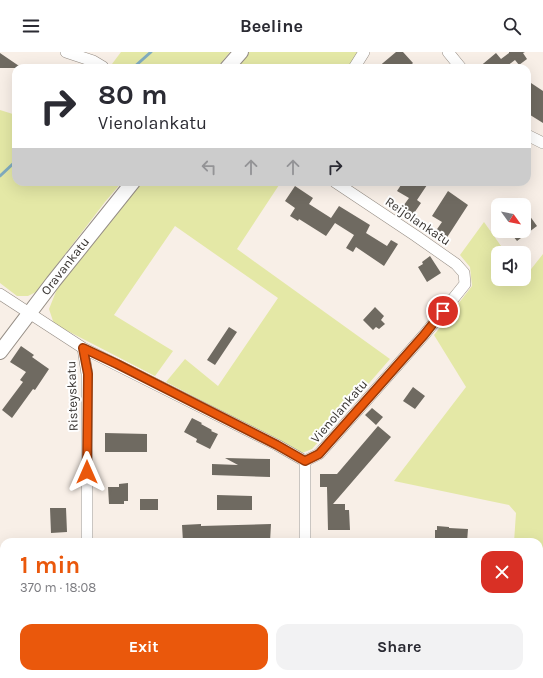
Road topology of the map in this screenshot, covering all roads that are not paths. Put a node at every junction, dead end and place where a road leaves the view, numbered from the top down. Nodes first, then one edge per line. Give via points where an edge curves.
1 (66, 52) edge
2 (241, 52) edge
3 (364, 52) edge
4 (448, 52) edge
5 (98, 64) edge
6 (230, 64) edge
7 (356, 64) edge
8 (458, 64) edge
9 (531, 137) edge
10 (543, 143) edge
11 (130, 186) edge
12 (341, 186) edge
13 (464, 273) joint
14 (0, 294) edge
15 (29, 313) junction
16 (83, 348) junction
17 (0, 352) edge
18 (305, 461) junction
19 (87, 538) edge
20 (305, 538) edge

1 - 5 street
2 - 6 street
3 - 7 street
4 - 8 street
9 - 10 street
11 - 15 street, Oravankatu
12 - 13 street, Reijolankatu via 456,264
13 - 18 street, Vienolankatu via 465,284 424,335 319,454
14 - 15 street, Risteyskatu
15 - 16 street, Risteyskatu
15 - 17 street, Oravankatu
16 - 18 street
16 - 19 street, Risteyskatu via 88,374
18 - 20 street

